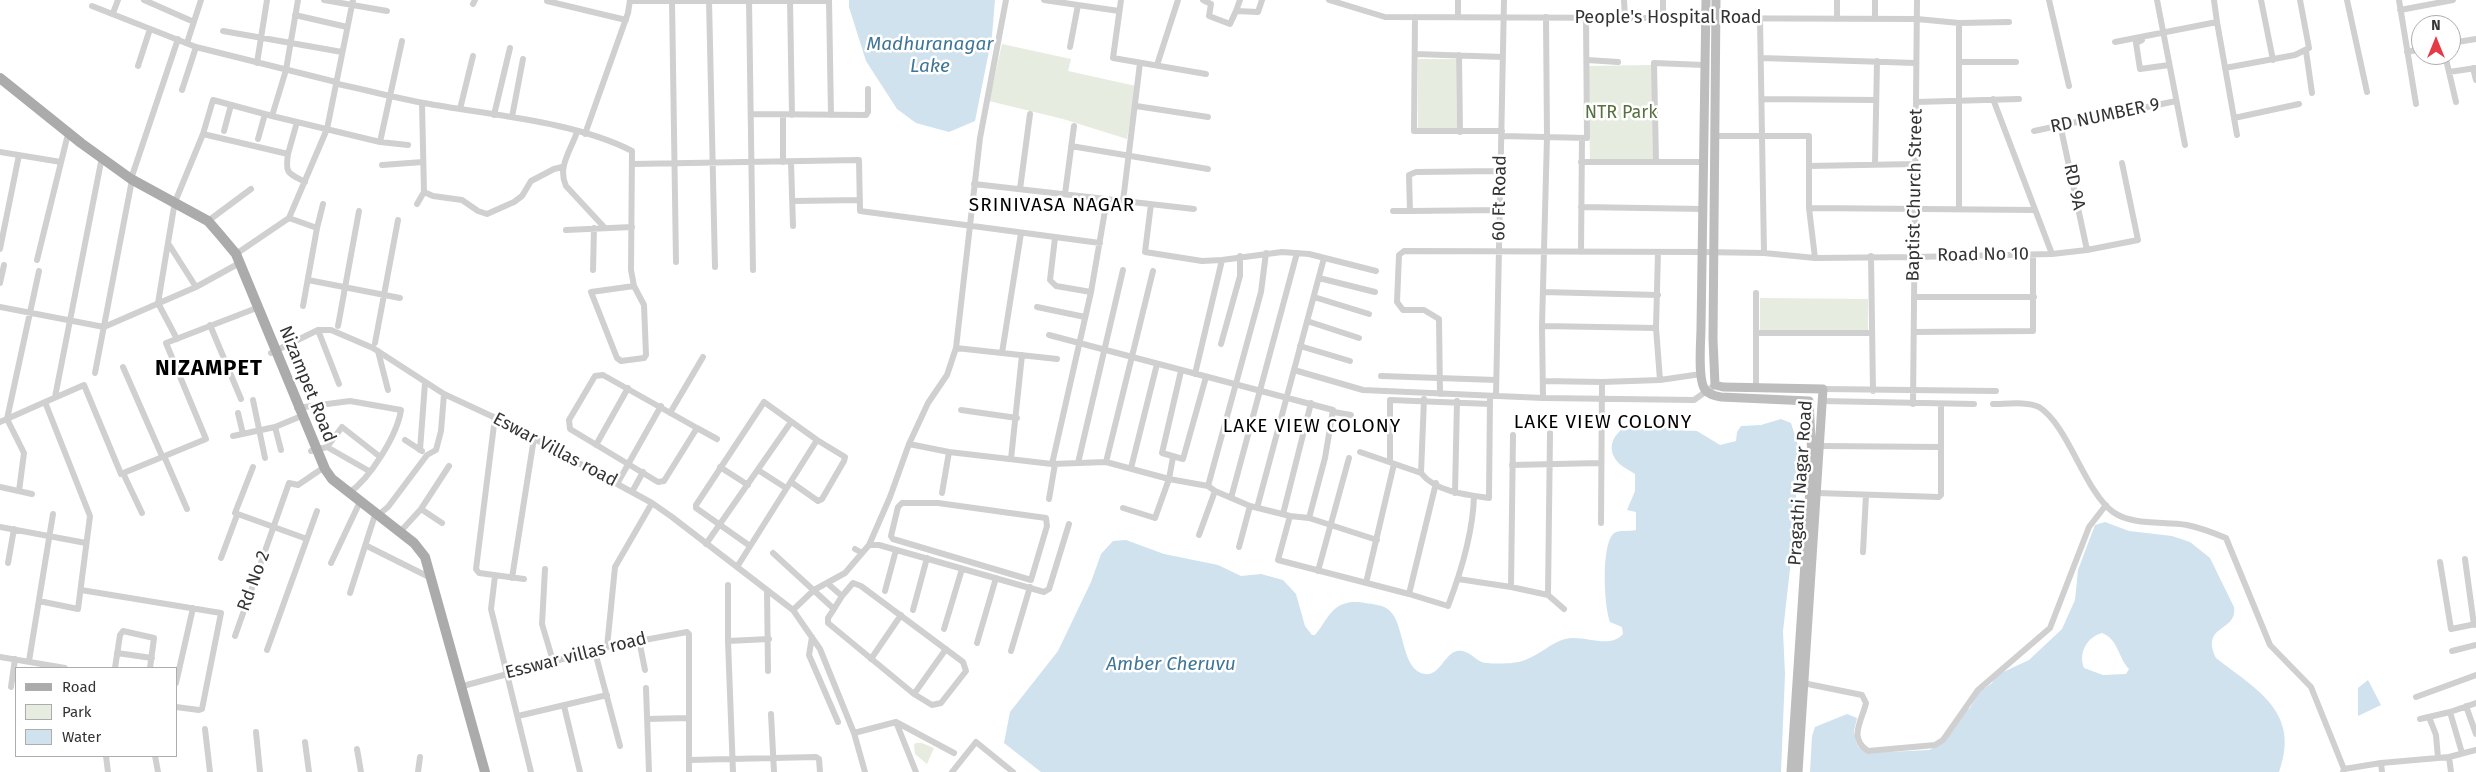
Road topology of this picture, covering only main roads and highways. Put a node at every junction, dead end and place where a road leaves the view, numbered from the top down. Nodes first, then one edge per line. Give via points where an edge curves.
1 (1706, 0) edge
2 (1716, 0) edge
3 (0, 78) edge
4 (0, 84) edge
5 (19, 96) junction
6 (131, 182) junction
7 (175, 205) junction
8 (274, 352) junction
9 (1810, 389) junction
10 (1809, 401) junction
11 (1822, 401) junction
12 (313, 450) junction
13 (376, 517) junction
14 (424, 558) junction
15 (480, 772) edge
16 (485, 772) edge
17 (1791, 772) edge
18 (1798, 772) edge

1 - 10 main road, Pragathi Nagar Road via 1701,374 1707,392 1721,397
2 - 9 main road, Pragathi Nagar Road via 1715,385
3 - 5 main road, Nizampet Road
4 - 5 main road, Nizampet Road
5 - 6 main road, Nizampet Road
5 - 6 main road, Nizampet Road via 67,138
6 - 7 main road, Nizampet Road
7 - 8 main road, Nizampet Road via 204,225 236,265
7 - 8 main road, Nizampet Road via 208,222 236,254
8 - 12 main road, Nizampet Road
9 - 10 main road
9 - 11 main road, Pragathi Nagar Road via 1823,389
10 - 11 main road
10 - 17 main road, Pragathi Nagar Road via 1812,458
11 - 18 main road, Pragathi Nagar Road
12 - 13 main road, Nizampet Road via 332,480
12 - 13 main road, Nizampet Road via 320,470 333,486
13 - 14 main road, Nizampet Road
13 - 14 main road, Nizampet Road via 414,543
14 - 15 main road, Nizampet Road
14 - 16 main road, Nizampet Road

